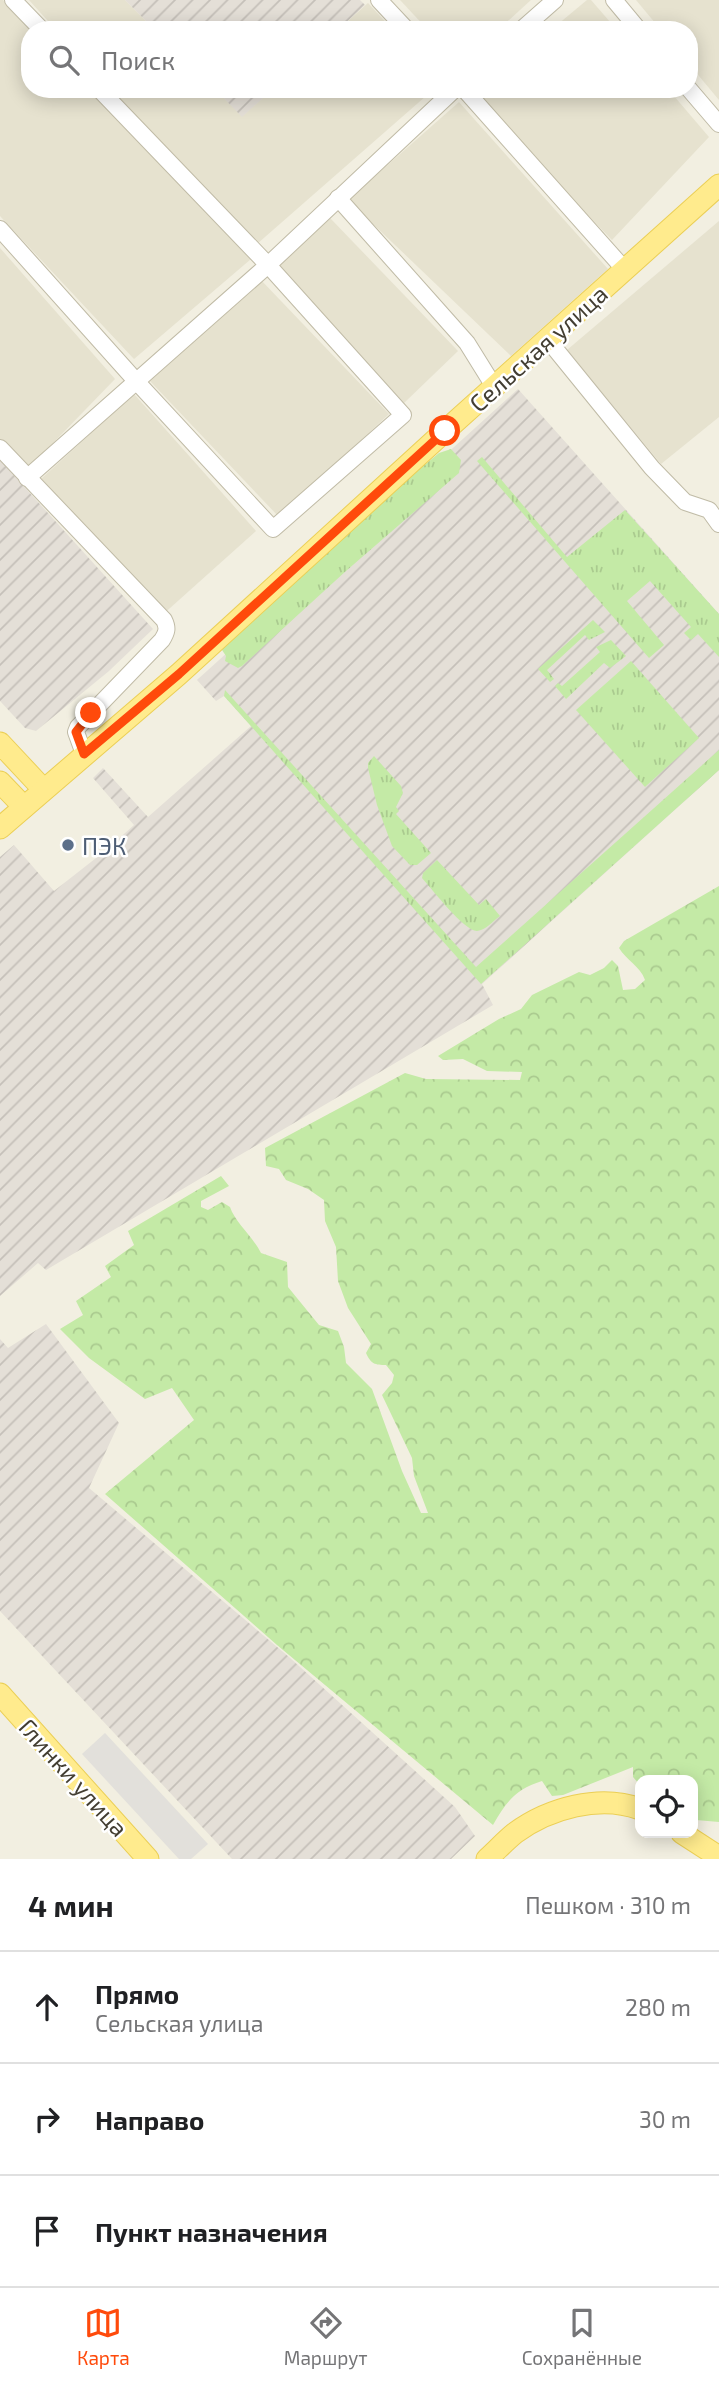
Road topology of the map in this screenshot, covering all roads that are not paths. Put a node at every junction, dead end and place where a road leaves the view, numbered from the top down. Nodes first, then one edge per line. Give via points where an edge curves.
1 (13, 0) edge
2 (379, 0) edge
3 (555, 0) edge
4 (614, 0) edge
5 (33, 21) edge
6 (399, 21) edge
7 (531, 21) edge
8 (632, 21) edge
9 (108, 98) edge
10 (444, 98) edge
11 (472, 98) edge
12 (697, 98) edge
13 (719, 124) edge
14 (719, 185) edge
15 (338, 198) junction
16 (0, 229) edge
17 (268, 265) junction
18 (625, 270) junction
19 (548, 340) junction
20 (136, 381) junction
21 (495, 388) junction
22 (0, 448) edge
23 (27, 478) junction
24 (714, 506) edge
25 (719, 524) edge
26 (0, 743) edge
27 (84, 754) junction
28 (0, 782) edge
29 (43, 789) junction
30 (24, 807) junction
31 (0, 828) edge
32 (0, 1695) edge
33 (635, 1808) edge
34 (690, 1838) edge
35 (719, 1857) edge
36 (148, 1859) edge
37 (486, 1859) edge

1 - 5 street
2 - 6 street
3 - 7 street
4 - 8 street
9 - 17 street
10 - 15 street
11 - 18 street
12 - 13 street
14 - 18 main road, Сельская улица
15 - 17 street
15 - 21 street via 467,344
16 - 20 street
17 - 20 street
17 - 20 street via 403,415 273,529
18 - 19 main road, Сельская улица
19 - 21 main road, Сельская улица
19 - 24 street via 666,483 685,502
20 - 23 street
21 - 27 main road, Сельская улица
22 - 23 street
23 - 27 street via 167,626 162,640 78,727
24 - 25 street
26 - 29 main road
27 - 29 main road, Сельская улица
28 - 30 main road
29 - 30 main road, Сельская улица
30 - 31 main road, Сельская улица
32 - 36 main road, Глинки улица
33 - 37 main road via 605,1802 556,1812 516,1832
34 - 35 main road

